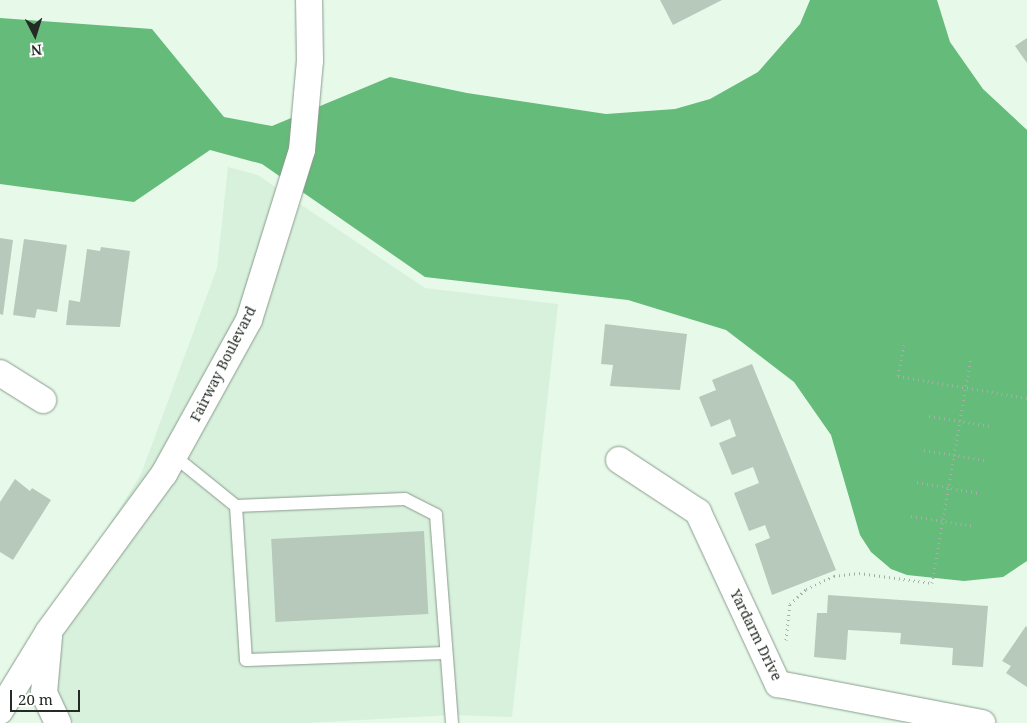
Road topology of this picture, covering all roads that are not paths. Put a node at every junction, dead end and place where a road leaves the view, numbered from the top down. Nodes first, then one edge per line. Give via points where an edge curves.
1 (310, 0) edge
2 (0, 373) edge
3 (43, 400) dead end
4 (174, 456) junction
5 (619, 460) dead end
6 (236, 506) junction
7 (49, 631) junction
8 (446, 653) junction
9 (0, 711) edge
10 (58, 723) edge
11 (452, 723) edge
12 (982, 723) edge

1 - 4 street, Fairway Boulevard via 310,61 302,150 277,236 249,320
2 - 3 street
4 - 6 lane
4 - 7 street, Fairway Boulevard
5 - 12 street, Yardarm Drive via 698,512 778,684
6 - 8 lane via 405,499 436,515
6 - 8 lane via 246,660
7 - 9 street, Fairway Boulevard
7 - 10 street via 44,693
8 - 11 lane

